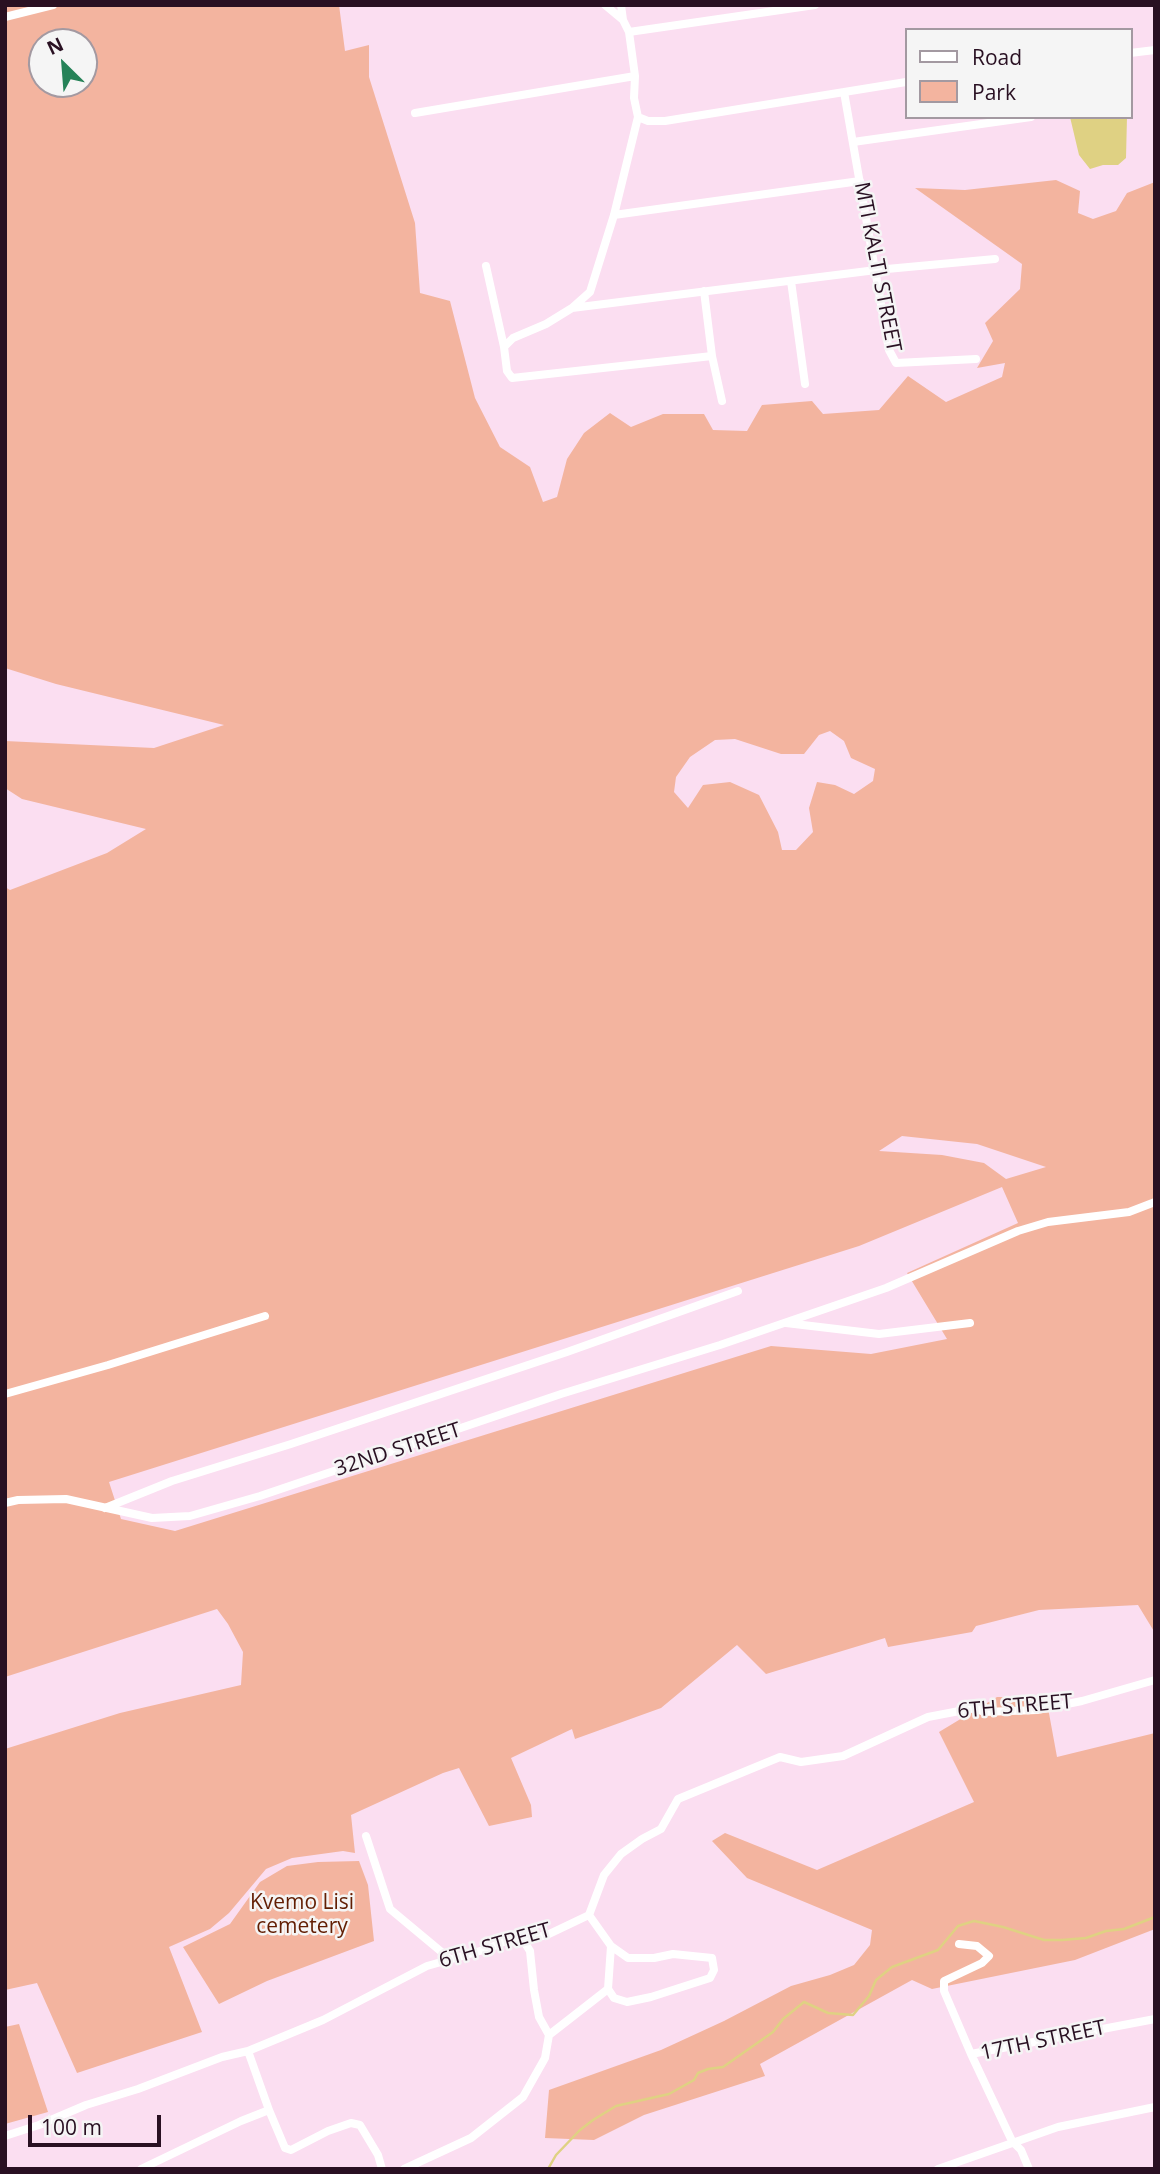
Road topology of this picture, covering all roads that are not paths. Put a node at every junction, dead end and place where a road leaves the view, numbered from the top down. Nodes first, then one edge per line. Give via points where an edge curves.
1 (53, 5) edge
2 (605, 5) edge
3 (621, 5) edge
4 (815, 5) edge
5 (5, 18) edge
6 (623, 20) junction
7 (629, 32) junction
8 (1155, 50) edge
9 (1132, 53) edge
10 (635, 76) junction
11 (904, 82) edge
12 (844, 92) junction
13 (415, 113) dead end
14 (638, 117) junction
15 (1017, 119) edge
16 (853, 142) junction
17 (860, 181) junction
18 (614, 215) junction
19 (995, 259) dead end
20 (486, 266) dead end
21 (876, 270) junction
22 (791, 281) junction
23 (704, 291) junction
24 (572, 308) junction
25 (504, 347) junction
26 (712, 356) junction
27 (976, 359) dead end
28 (805, 384) dead end
29 (722, 401) dead end
30 (1155, 1202) edge
31 (738, 1291) dead end
32 (265, 1315) dead end
33 (783, 1322) junction
34 (970, 1323) dead end
35 (5, 1394) edge
36 (5, 1503) edge
37 (105, 1508) junction
38 (1155, 1680) edge
39 (366, 1836) dead end
40 (589, 1914) junction
41 (523, 1940) junction
42 (959, 1944) dead end
43 (611, 1946) junction
44 (450, 1959) junction
45 (608, 1989) junction
46 (1155, 2019) edge
47 (549, 2035) junction
48 (248, 2051) junction
49 (971, 2054) junction
50 (1155, 2107) edge
51 (269, 2110) junction
52 (5, 2136) edge
53 (1012, 2141) junction
54 (141, 2169) edge
55 (382, 2169) edge
56 (404, 2169) edge
57 (937, 2169) edge
58 (1029, 2169) edge

1 - 5 street
2 - 6 street
3 - 6 street
4 - 7 street
6 - 7 street
7 - 10 street
8 - 9 street
10 - 13 street
10 - 14 street
11 - 12 street
12 - 14 street via 665,121
12 - 16 street, MTI KALTI STREET
14 - 18 street
15 - 16 street
16 - 17 street, MTI KALTI STREET
17 - 18 street
17 - 21 street, MTI KALTI STREET
18 - 24 street via 590,292
19 - 21 street
20 - 25 street
21 - 22 street
21 - 27 street, MTI KALTI STREET via 889,350 896,363
22 - 23 street
22 - 28 street
23 - 24 street
23 - 26 street
24 - 25 street
25 - 26 street via 512,378
26 - 29 street
30 - 33 street, 32ND STREET via 1129,1212 1048,1222 1018,1231 886,1288
31 - 37 street via 172,1481
32 - 35 street
33 - 34 street via 879,1334
33 - 37 street, 32ND STREET via 190,1516 152,1518
36 - 37 street, 32ND STREET via 66,1499
38 - 40 street, 6TH STREET via 1037,1710 984,1712 975,1708 928,1717 843,1756 801,1762 780,1757 691,1793 678,1799 662,1829 621,1854 604,1875
39 - 44 street via 390,1909
40 - 41 street, 6TH STREET via 547,1935
40 - 43 street
41 - 44 street, 6TH STREET via 515,1937
41 - 47 street via 530,1951 539,2017
42 - 49 street via 977,1946 989,1956 943,1981
43 - 45 street
43 - 45 street via 628,1958 673,1954 712,1958 714,1970 710,1978 627,2002 614,1998
44 - 48 street, 6TH STREET
45 - 47 street
46 - 49 street, 17TH STREET
47 - 56 street via 545,2058 523,2097 471,2138
48 - 51 street
48 - 52 street, 6TH STREET
49 - 53 street, 17TH STREET
50 - 53 street
51 - 54 street
51 - 55 street via 285,2147 291,2150 328,2131 351,2123 360,2125
53 - 57 street
53 - 58 street, 17TH STREET

